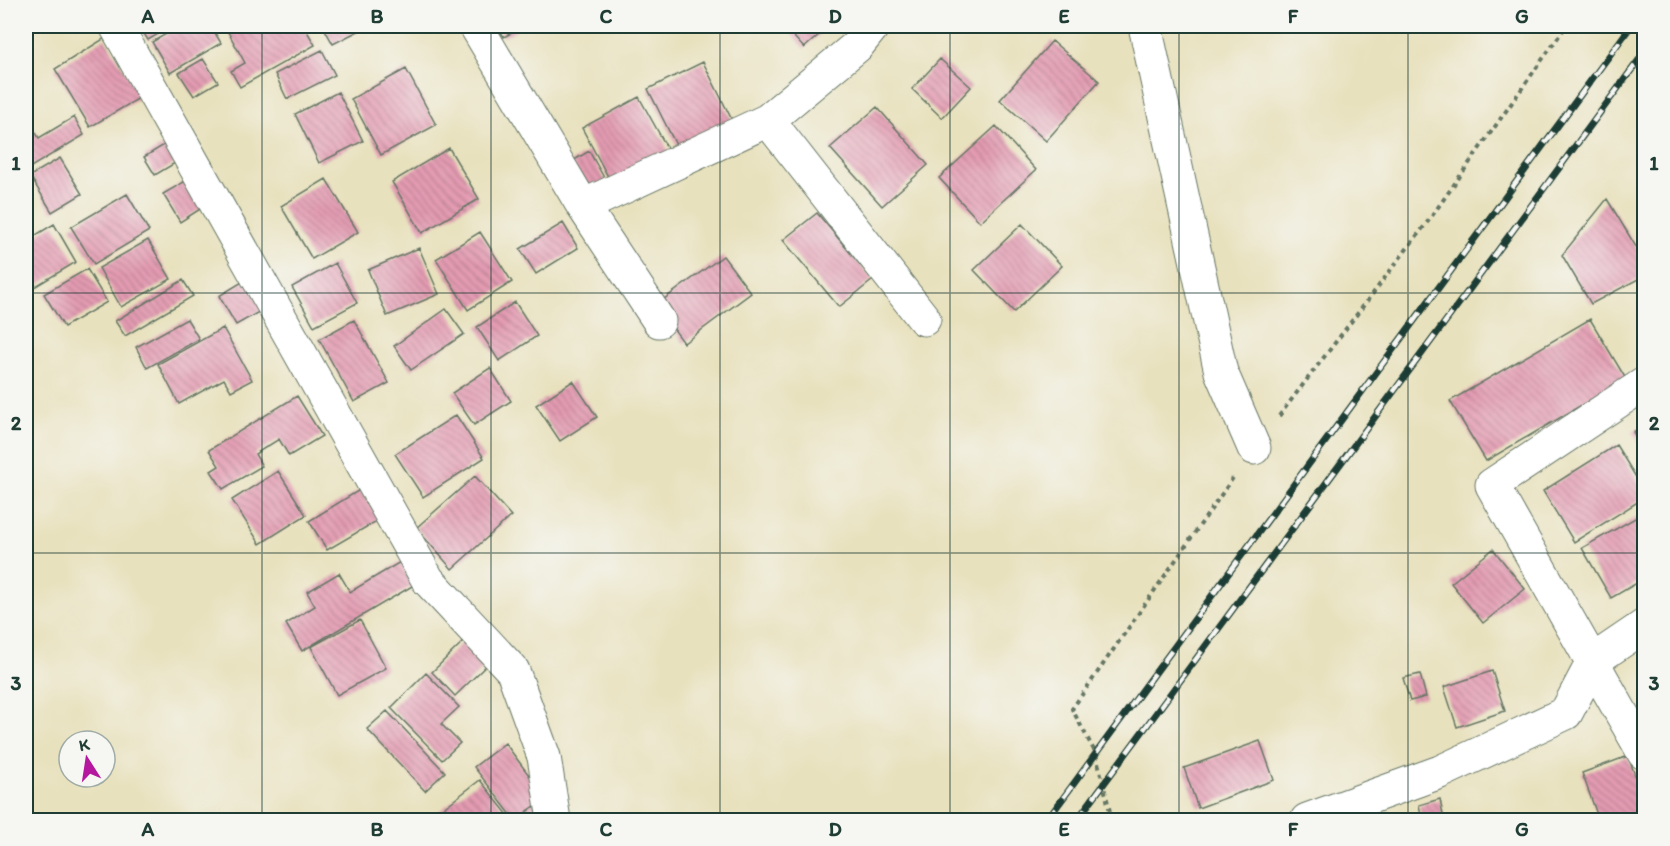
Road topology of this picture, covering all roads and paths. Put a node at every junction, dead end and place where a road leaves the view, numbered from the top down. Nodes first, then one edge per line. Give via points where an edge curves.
1 (116, 26) edge
2 (476, 26) edge
3 (873, 26) edge
4 (1145, 26) edge
5 (1566, 26) edge
6 (768, 120) junction
7 (584, 206) junction
8 (924, 319) dead end
9 (658, 321) dead end
10 (1644, 384) edge
11 (1254, 448) junction
12 (1644, 626) edge
13 (1594, 660) junction
14 (1644, 753) edge
15 (554, 820) edge
16 (1112, 820) edge
17 (1307, 820) edge

1 - 15 street via 428,580 513,671 544,757
2 - 7 street
3 - 6 street via 857,46
4 - 11 street via 1221,372
5 - 11 path via 1430,220
6 - 7 street
6 - 8 street
7 - 9 street
10 - 13 street via 1492,484
11 - 16 path via 1072,709 1096,754
12 - 13 street
13 - 14 street
13 - 17 street via 1566,712 1440,772

